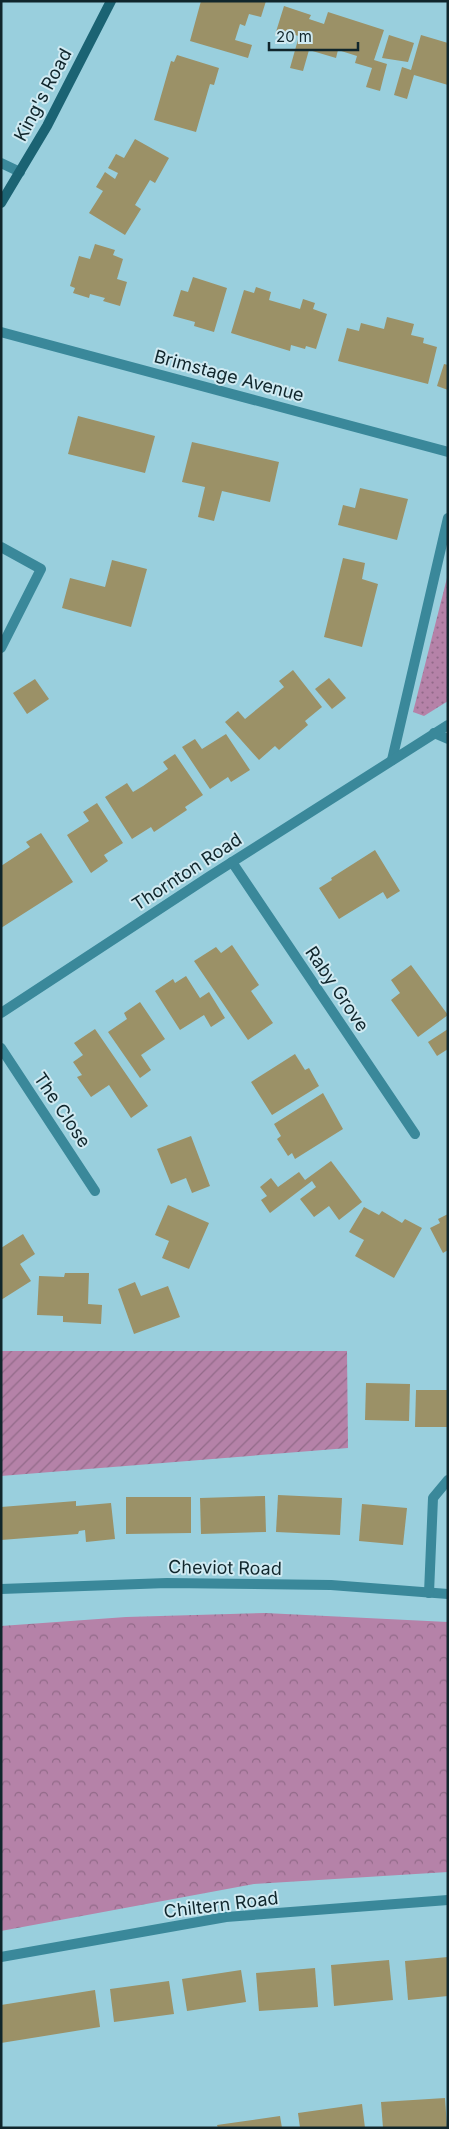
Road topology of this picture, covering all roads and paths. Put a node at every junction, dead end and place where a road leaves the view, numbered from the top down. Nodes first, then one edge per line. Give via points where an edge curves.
1 (111, 1) edge
2 (1, 163) edge
3 (20, 172) junction
4 (1, 203) edge
5 (1, 332) edge
6 (448, 452) edge
7 (448, 518) edge
8 (1, 547) edge
9 (1, 648) edge
10 (448, 725) edge
11 (434, 733) junction
12 (448, 738) edge
13 (392, 760) junction
14 (232, 862) junction
15 (1, 1013) edge
16 (1, 1048) edge
17 (415, 1134) dead end
18 (95, 1190) dead end
19 (448, 1480) edge
20 (1, 1589) edge
21 (429, 1593) junction
22 (448, 1594) edge
23 (448, 1900) edge
24 (1, 1957) edge

1 - 3 street, King's Road
2 - 3 street
3 - 4 street, King's Road
5 - 6 street, Brimstage Avenue
7 - 13 street
8 - 9 street via 41,569
10 - 11 street, Thornton Road
11 - 12 street
11 - 13 street, Thornton Road
13 - 14 street, Thornton Road
14 - 15 street, Thornton Road
14 - 17 street, Raby Grove
16 - 18 street, The Close
19 - 21 street via 433,1498
20 - 21 street, Cheviot Road via 167,1583 331,1585
21 - 22 street, Cheviot Road
23 - 24 street, Chiltern Road via 226,1917

